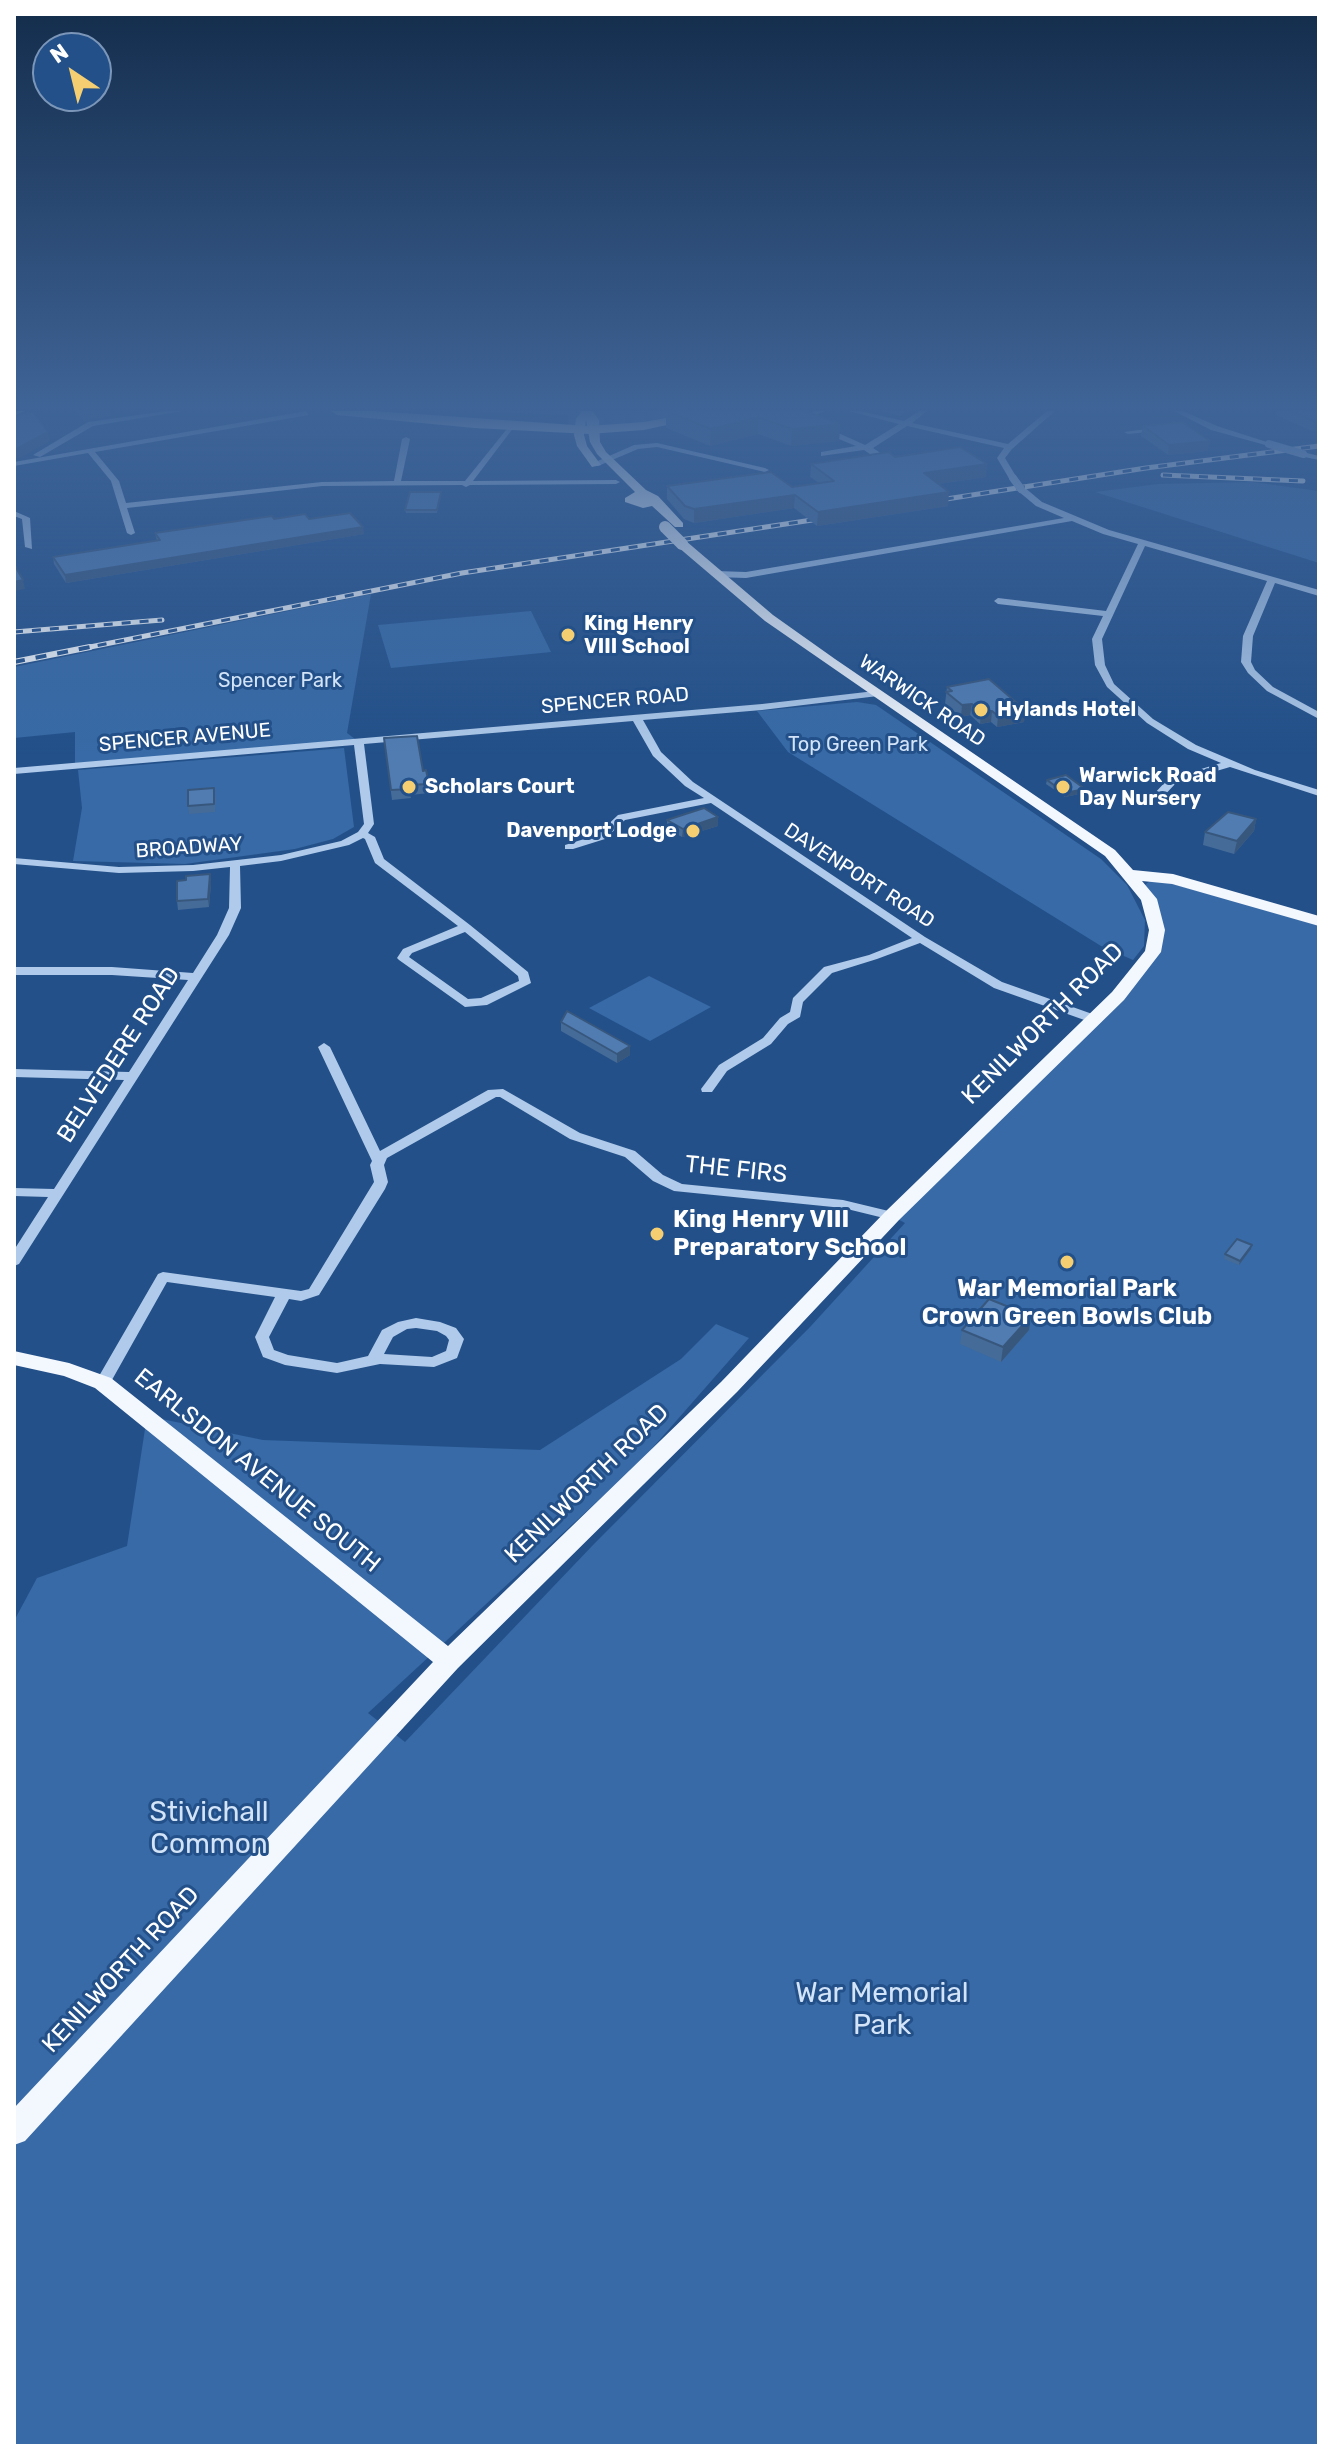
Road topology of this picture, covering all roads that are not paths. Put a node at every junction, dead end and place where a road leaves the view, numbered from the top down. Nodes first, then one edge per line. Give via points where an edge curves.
1 (27, 526) edge
2 (129, 526) edge
3 (664, 526) edge
4 (679, 526) edge
5 (1031, 526) edge
6 (1090, 526) edge
7 (131, 533) dead end
8 (1142, 544) junction
9 (691, 546) junction
10 (29, 547) dead end
11 (716, 574) junction
12 (746, 575) junction
13 (1272, 579) junction
14 (728, 584) junction
15 (1319, 593) edge
16 (998, 601) dead end
17 (1106, 614) junction
18 (875, 694) junction
19 (1319, 716) edge
20 (636, 717) junction
21 (359, 742) junction
22 (1228, 764) junction
23 (14, 771) edge
24 (1319, 793) edge
25 (1157, 797) dead end
26 (712, 800) junction
27 (362, 834) junction
28 (569, 847) dead end
29 (1110, 853) junction
30 (14, 861) edge
31 (235, 865) junction
32 (1131, 875) junction
33 (1152, 879) junction
34 (1173, 879) junction
35 (1149, 899) junction
36 (1319, 921) edge
37 (466, 927) junction
38 (921, 939) junction
39 (14, 971) edge
40 (194, 977) junction
41 (1094, 1019) junction
42 (324, 1047) dead end
43 (14, 1073) edge
44 (132, 1076) junction
45 (707, 1089) dead end
46 (378, 1160) junction
47 (14, 1192) edge
48 (56, 1193) junction
49 (892, 1216) junction
50 (14, 1261) edge
51 (284, 1294) junction
52 (14, 1358) edge
53 (374, 1360) junction
54 (103, 1383) junction
55 (449, 1661) junction
56 (14, 2130) edge

1 - 10 street
2 - 7 street
3 - 9 main road, WARWICK ROAD, bridge
4 - 9 main road, WARWICK ROAD
5 - 12 street
6 - 8 street
8 - 13 street
8 - 17 street
9 - 11 main road, WARWICK ROAD
11 - 12 street
11 - 14 main road, WARWICK ROAD
12 - 14 street
13 - 15 street
13 - 19 street via 1248,636 1246,662 1270,689
14 - 18 main road, WARWICK ROAD
16 - 17 street
17 - 22 street via 1097,645 1110,685 1163,730
18 - 20 street, SPENCER ROAD
18 - 29 main road, WARWICK ROAD
20 - 21 street, SPENCER ROAD
20 - 26 street, DAVENPORT ROAD via 664,762
21 - 23 street, SPENCER AVENUE
21 - 27 street via 369,824
22 - 24 street
22 - 25 street via 1172,781
26 - 28 street via 622,817 601,837
26 - 38 street, DAVENPORT ROAD
27 - 31 street, BROADWAY via 332,847
27 - 37 street via 370,837 379,861
29 - 32 main road, WARWICK ROAD
29 - 34 main road
30 - 31 street, BROADWAY via 119,870
31 - 40 street, BELVEDERE ROAD via 235,908
32 - 33 main road
32 - 35 main road, KENILWORTH ROAD
33 - 34 main road
33 - 35 main road via 1145,885
34 - 36 main road
35 - 41 main road, KENILWORTH ROAD via 1157,930 1153,952
37 - 37 street via 524,975 525,983 483,1002 465,1003 403,958 407,951
38 - 41 street, DAVENPORT ROAD via 998,985
38 - 45 street via 828,970 797,1001 796,1014 767,1041 723,1068
39 - 40 street
40 - 44 street, BELVEDERE ROAD
41 - 49 main road, KENILWORTH ROAD
42 - 46 street
43 - 44 street
44 - 48 street, BELVEDERE ROAD
46 - 49 street, THE FIRS via 500,1092 575,1136 630,1154 679,1188 843,1204
46 - 51 street via 378,1189 314,1292
47 - 48 street
48 - 50 street, BELVEDERE ROAD
49 - 55 main road, KENILWORTH ROAD via 729,1387
51 - 53 street via 262,1337 268,1353 337,1368
51 - 54 street via 163,1277
52 - 54 main road, EARLSDON AVENUE SOUTH
53 - 53 street via 441,1360 452,1354 457,1339 440,1327 403,1325 387,1334
54 - 55 main road, EARLSDON AVENUE SOUTH
55 - 56 main road, KENILWORTH ROAD

